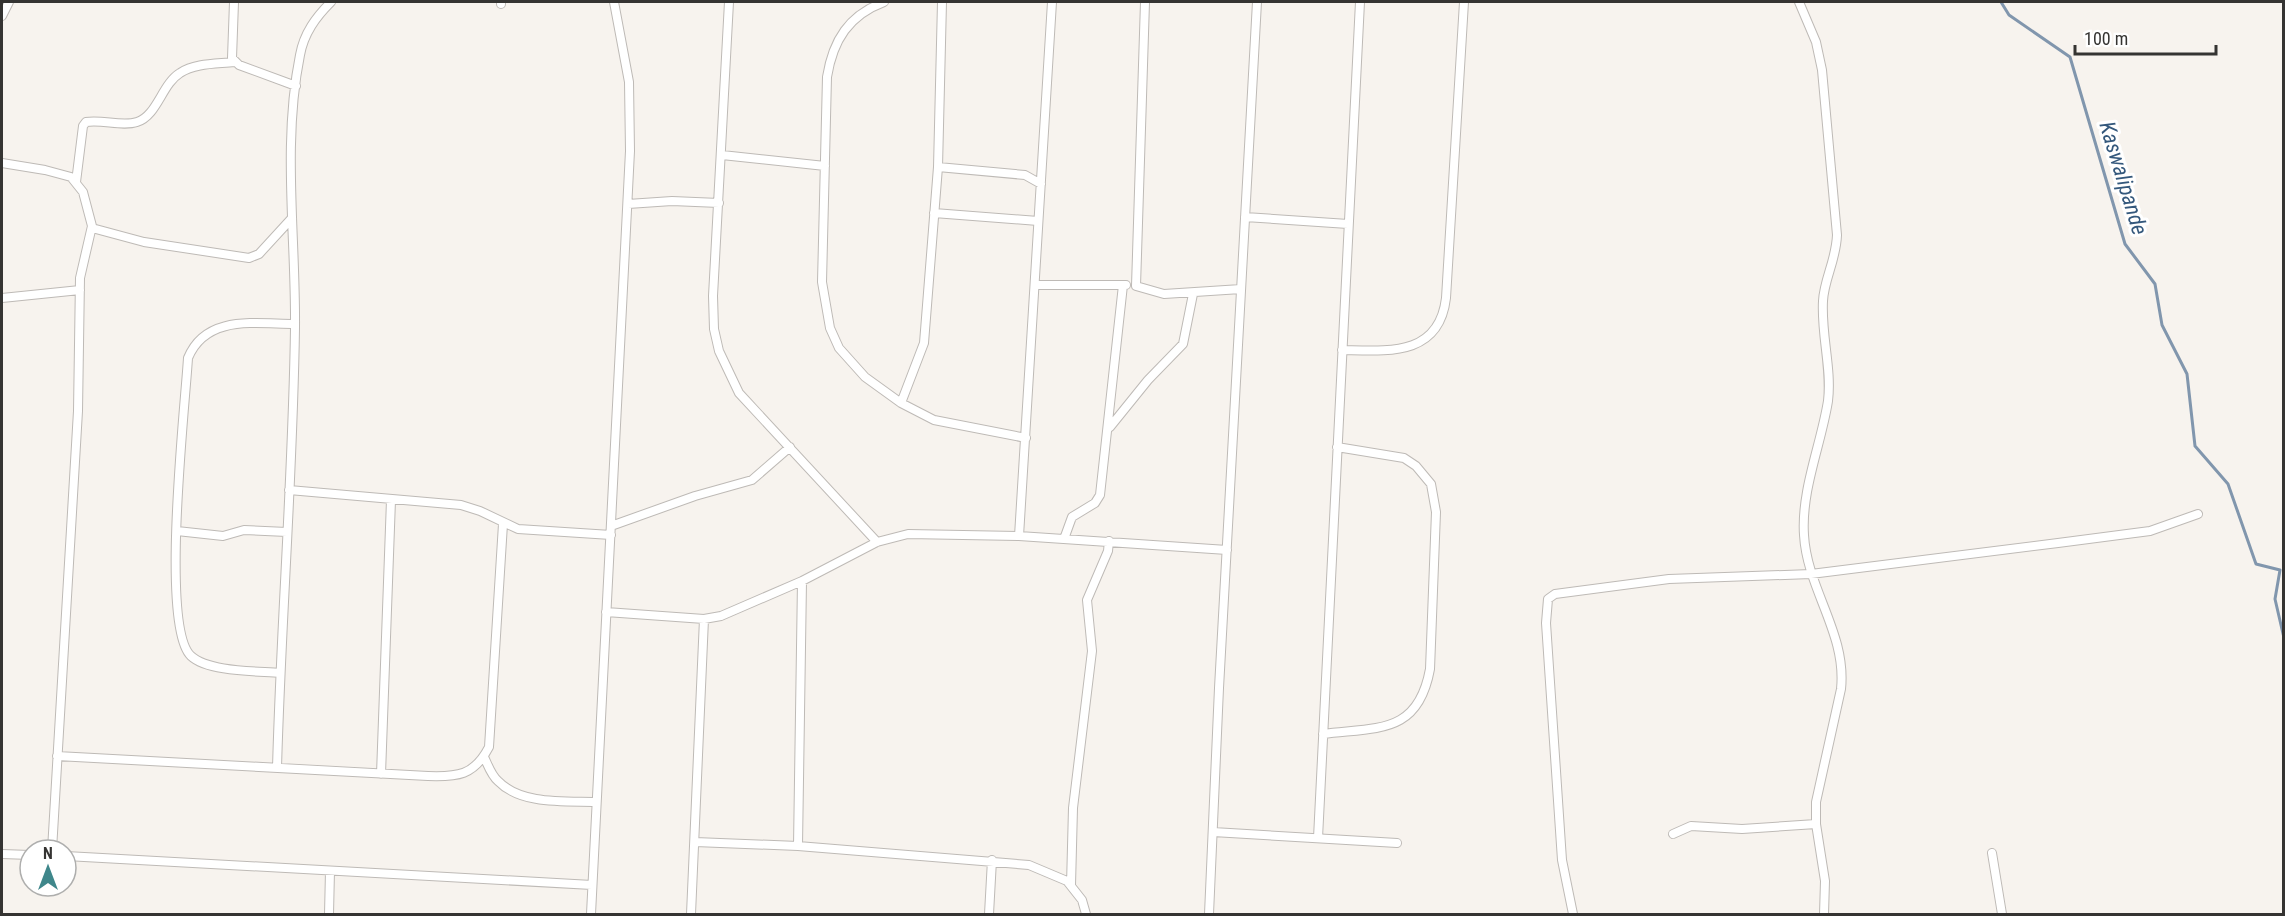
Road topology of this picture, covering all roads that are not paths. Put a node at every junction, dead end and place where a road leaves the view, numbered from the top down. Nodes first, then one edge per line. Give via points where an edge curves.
1 (9, 2) edge
2 (234, 2) edge
3 (331, 2) edge
4 (614, 2) edge
5 (729, 2) edge
6 (884, 2) edge
7 (942, 2) edge
8 (1052, 2) edge
9 (1145, 2) edge
10 (1257, 2) edge
11 (1360, 2) edge
12 (1464, 2) edge
13 (1799, 2) edge
14 (2, 15) edge
15 (234, 62) junction
16 (296, 86) junction
17 (722, 155) junction
18 (2, 163) edge
19 (825, 166) junction
20 (938, 167) junction
21 (76, 182) junction
22 (1041, 184) junction
23 (719, 203) junction
24 (628, 204) junction
25 (934, 213) junction
26 (1245, 217) junction
27 (292, 218) junction
28 (1038, 221) junction
29 (1348, 224) junction
30 (92, 228) junction
31 (1035, 285) junction
32 (1124, 285) junction
33 (1136, 286) junction
34 (1241, 289) junction
35 (80, 290) junction
36 (1193, 294) junction
37 (2, 298) edge
38 (295, 324) junction
39 (1342, 350) junction
40 (901, 404) junction
41 (1109, 428) junction
42 (1026, 438) junction
43 (790, 447) junction
44 (1337, 447) junction
45 (289, 490) junction
46 (391, 500) junction
47 (2198, 514) dead end
48 (503, 524) junction
49 (611, 526) junction
50 (177, 531) junction
51 (287, 532) junction
52 (610, 535) junction
53 (1019, 536) junction
54 (1064, 539) junction
55 (877, 542) junction
56 (1109, 542) junction
57 (1227, 550) junction
58 (1811, 574) junction
59 (802, 581) junction
60 (606, 612) junction
61 (704, 619) junction
62 (280, 673) junction
63 (1323, 734) junction
64 (57, 756) junction
65 (484, 757) junction
66 (277, 768) junction
67 (381, 774) junction
68 (596, 802) junction
69 (1816, 824) junction
70 (1213, 832) junction
71 (1673, 834) dead end
72 (52, 838) edge
73 (1318, 838) junction
74 (695, 842) junction
75 (1397, 843) dead end
76 (798, 846) junction
77 (1992, 853) dead end
78 (2, 854) edge
79 (18, 855) edge
80 (78, 857) edge
81 (992, 861) junction
82 (330, 871) junction
83 (592, 885) junction
84 (1071, 885) junction
85 (329, 915) edge
86 (591, 915) edge
87 (691, 915) edge
88 (988, 915) edge
89 (1086, 915) edge
90 (1209, 915) edge
91 (1572, 915) edge
92 (1824, 915) edge
93 (2002, 915) edge

1 - 14 street
2 - 15 street via 230,54
3 - 16 street via 308,30
4 - 24 street via 629,82
5 - 17 street
6 - 19 street via 857,16 834,46 827,77
7 - 20 street
8 - 22 street
9 - 33 street
10 - 26 street
11 - 29 street
12 - 39 street via 1442,320 1426,338 1411,347
13 - 58 street via 1816,42 1822,70 1837,235 1836,254 1823,300 1827,403 1804,516
15 - 16 street
15 - 21 street via 196,66 181,72 169,82 147,116 137,122 86,122
16 - 27 street
17 - 19 street
17 - 23 street
18 - 21 street via 63,174
19 - 40 street via 822,282 830,328 839,348 865,377
20 - 22 street via 1025,175
20 - 25 street
21 - 30 street via 84,195
22 - 28 street
23 - 24 street
23 - 43 street via 713,312 719,351 739,393
24 - 49 street
25 - 28 street
25 - 40 street via 924,343
26 - 29 street
26 - 34 street
27 - 30 street via 259,254 249,258 144,242
27 - 38 street
28 - 31 street
29 - 39 street
30 - 35 street
31 - 32 street
31 - 42 street
32 - 33 street
32 - 41 street
33 - 36 street via 1164,294
34 - 36 street
34 - 57 street
35 - 37 street
35 - 64 street via 78,411
36 - 41 street via 1183,344
38 - 45 street
38 - 50 street via 222,327 200,336 193,347 188,358
39 - 44 street
40 - 42 street via 934,420
41 - 54 street via 1098,499 1072,517
42 - 53 street
43 - 49 street via 752,480
43 - 55 street
44 - 63 street
44 - 63 street via 1404,458 1431,484 1436,512 1430,669 1425,691 1405,718 1388,726
45 - 46 street
45 - 51 street
46 - 48 street via 471,507
46 - 67 street
47 - 58 street via 2150,531
48 - 52 street via 518,529
48 - 65 street via 491,728
49 - 52 street
50 - 51 street via 223,536 244,530
50 - 62 street via 175,607 189,654 198,662 213,666
51 - 62 street
52 - 60 street
53 - 54 street
53 - 55 street via 929,532
54 - 56 street
55 - 59 street
56 - 57 street
56 - 84 street via 1087,600 1092,651 1073,808
57 - 70 street
58 - 69 street via 1835,638 1842,670 1819,780
58 - 91 street via 1669,579 1555,594 1548,599 1546,623 1562,861
59 - 61 street via 721,616
59 - 76 street
60 - 61 street
60 - 68 street
61 - 74 street
62 - 66 street
63 - 73 street
64 - 66 street
64 - 72 street
65 - 67 street via 456,777
65 - 68 street via 498,781 519,795
66 - 67 street
68 - 83 street
69 - 71 street via 1742,829 1691,826
69 - 92 street via 1825,881
70 - 73 street
70 - 90 street
73 - 75 street
74 - 76 street
74 - 87 street
76 - 81 street
77 - 93 street
78 - 79 street
80 - 82 street
81 - 84 street via 1039,868
81 - 88 street
82 - 83 street
82 - 85 street
83 - 86 street
84 - 89 street via 1082,900

